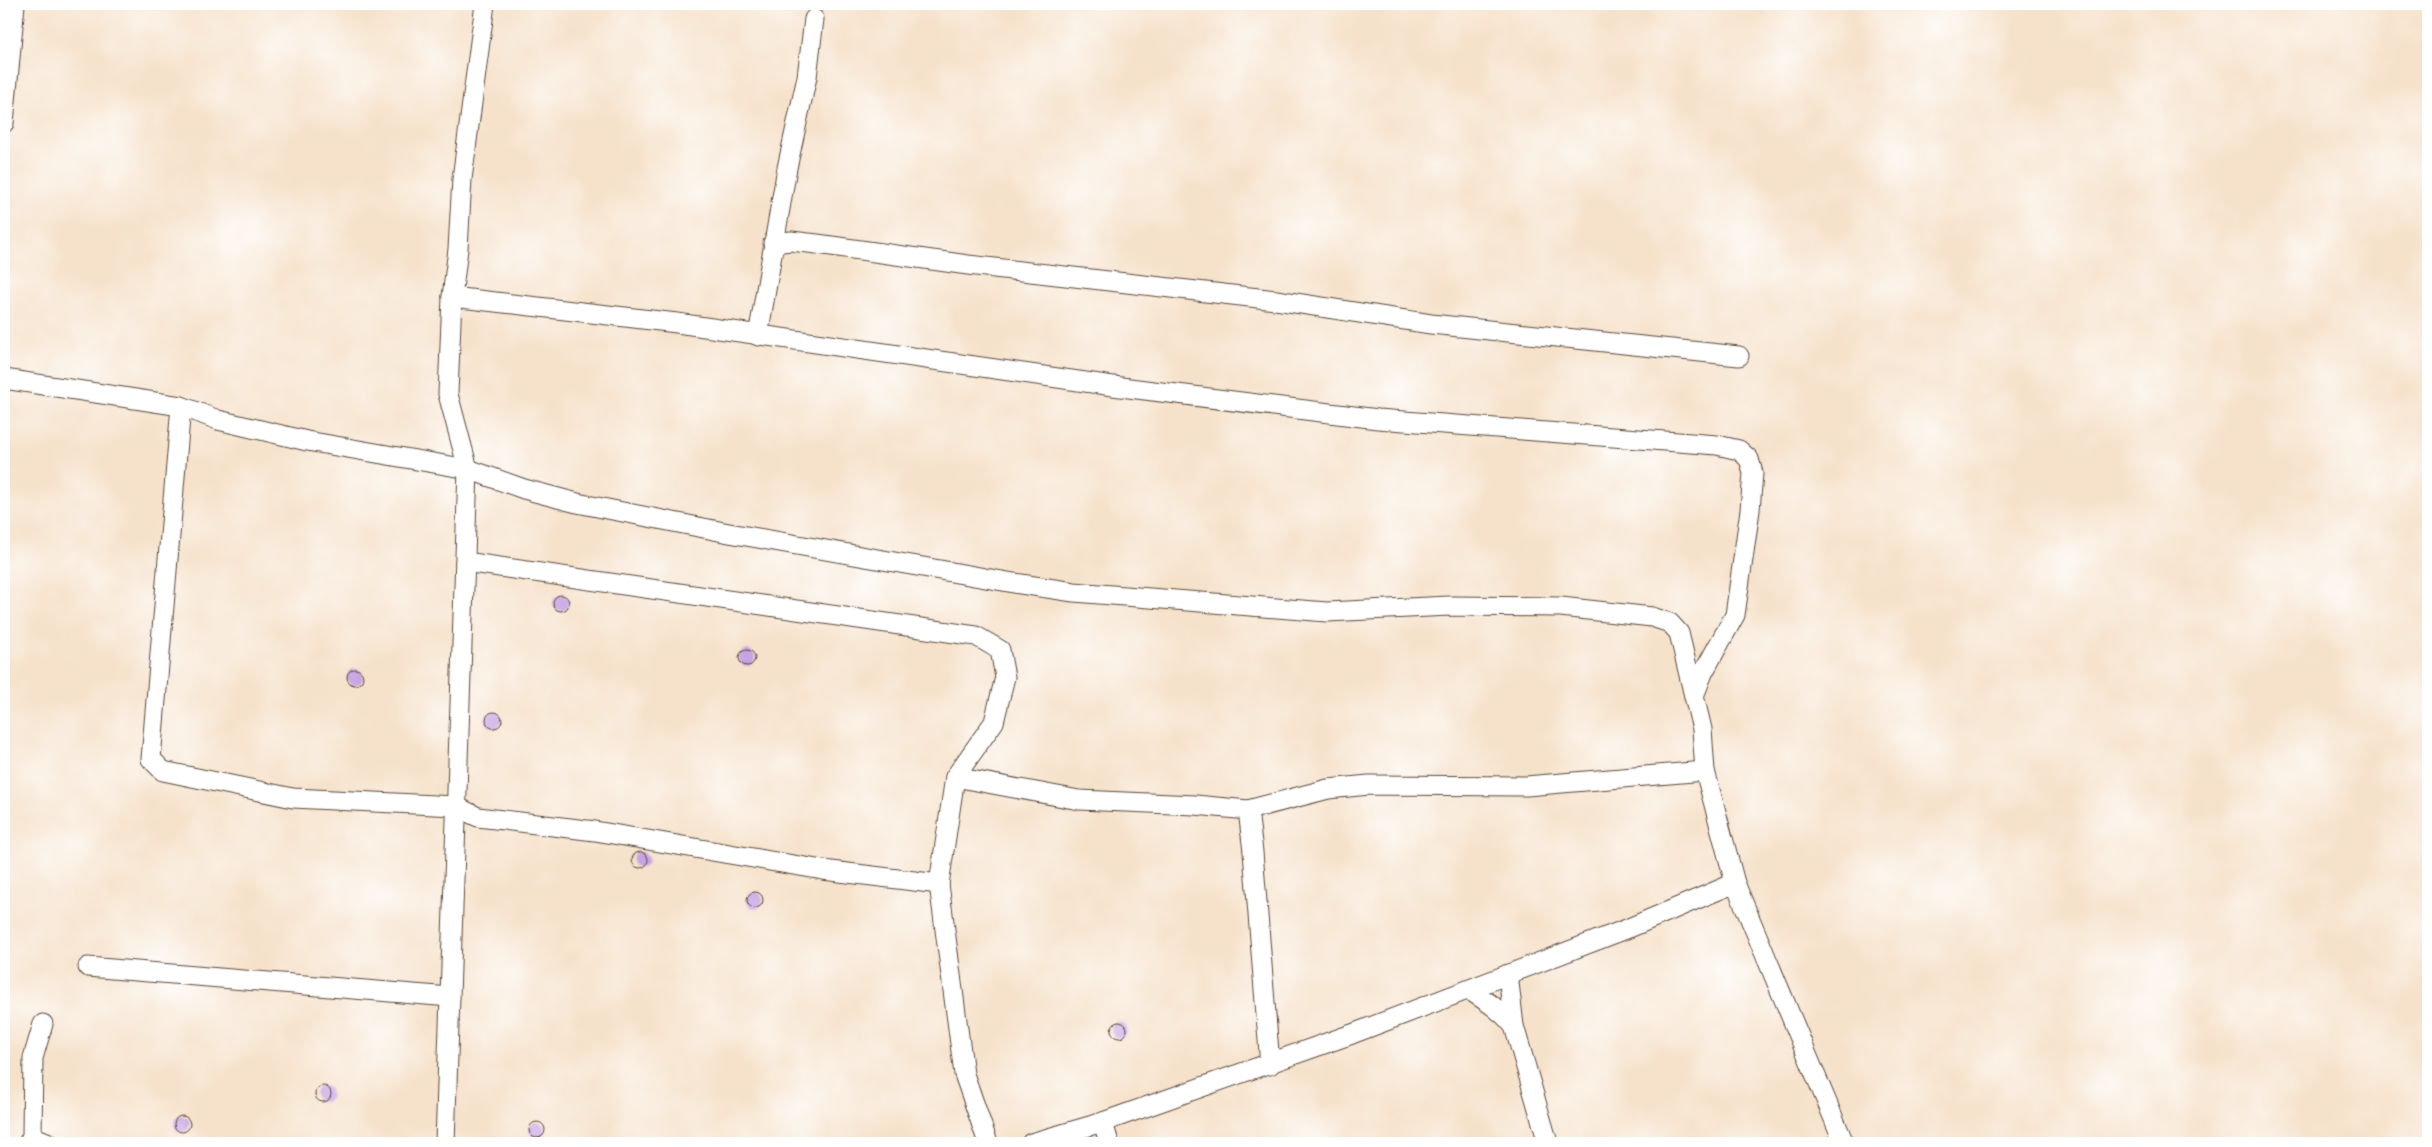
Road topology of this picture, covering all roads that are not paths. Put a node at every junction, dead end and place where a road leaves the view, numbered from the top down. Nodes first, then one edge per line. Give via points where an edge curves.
1 (15, 4) edge
2 (486, 4) edge
3 (814, 19) dead end
4 (4, 123) edge
5 (773, 243) junction
6 (452, 297) junction
7 (758, 336) junction
8 (1739, 356) dead end
9 (4, 379) edge
10 (181, 406) junction
11 (468, 469) junction
12 (464, 562) junction
13 (1694, 696) junction
14 (1705, 771) junction
15 (955, 777) junction
16 (455, 806) junction
17 (1248, 810) junction
18 (1735, 883) junction
19 (940, 884) junction
20 (88, 967) dead end
21 (1508, 974) junction
22 (1469, 990) junction
23 (450, 997) junction
24 (43, 1024) dead end
25 (1514, 1026) junction
26 (1270, 1064) junction
27 (1102, 1122) junction
28 (36, 1141) edge
29 (445, 1143) edge
30 (988, 1143) edge
31 (1031, 1143) edge
32 (1109, 1143) edge
33 (1548, 1143) edge
34 (1844, 1143) edge

1 - 4 street
2 - 6 street via 462,179
3 - 5 street via 807,77
5 - 7 street
5 - 8 street via 817,244 968,265 1276,300 1431,324
6 - 7 street via 677,323
6 - 11 street via 448,394
7 - 13 street via 1378,419 1657,439 1739,450 1749,459 1753,473 1737,606 1735,616
9 - 10 street
10 - 11 street via 218,420 307,441
10 - 16 street via 151,759 163,771 293,798
11 - 12 street
11 - 13 street via 524,489 612,510 1074,592 1327,612 1449,606 1561,607 1652,617 1670,623 1679,633
12 - 15 street via 976,636 1000,650 1005,677 994,722
12 - 16 street via 463,678
13 - 14 street via 1702,729
14 - 17 street via 1526,786 1369,785 1328,789
14 - 18 street
15 - 17 street via 1079,800
15 - 19 street
16 - 19 street via 478,817 595,831 823,870
16 - 23 street
17 - 26 street
18 - 21 street
18 - 34 street
19 - 30 street via 964,1074
20 - 23 street
21 - 22 street
21 - 25 street
22 - 25 street via 1504,1013
22 - 26 street
23 - 29 street
24 - 28 street via 33,1058
25 - 33 street
26 - 27 street
27 - 31 street
27 - 32 street

